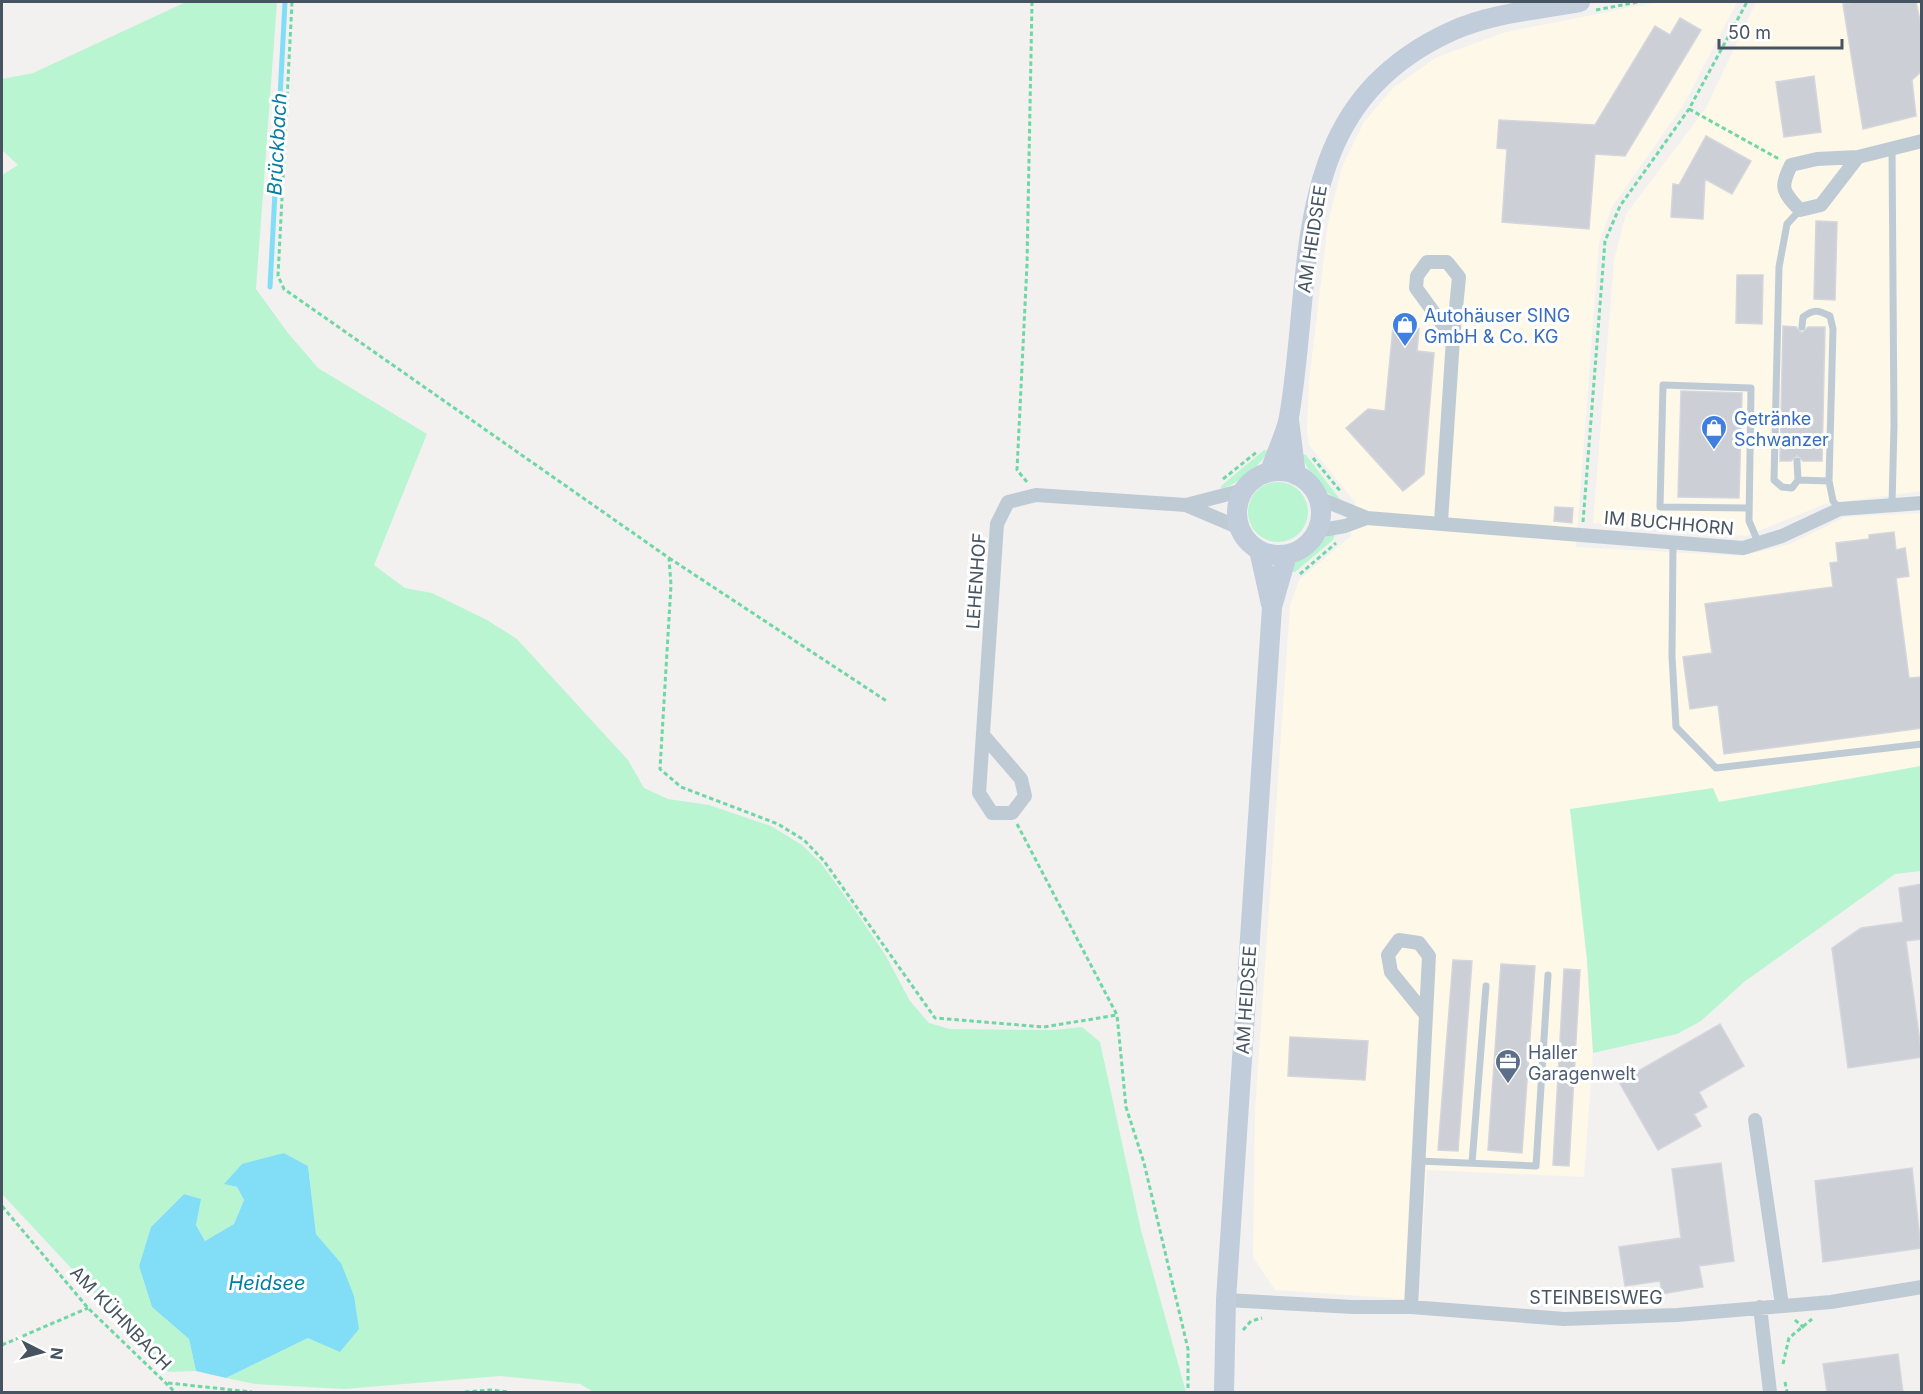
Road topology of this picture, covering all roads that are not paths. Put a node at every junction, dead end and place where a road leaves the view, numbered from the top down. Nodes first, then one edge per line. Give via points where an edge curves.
1 (1586, 6) edge
2 (1922, 141) edge
3 (1892, 147) junction
4 (1858, 157) junction
5 (1800, 210) junction
6 (1802, 327) dead end
7 (1453, 339) junction
8 (1289, 420) junction
9 (1797, 461) dead end
10 (1270, 472) junction
11 (1296, 475) junction
12 (1798, 480) junction
13 (1829, 480) junction
14 (1244, 490) junction
15 (1318, 498) junction
16 (1922, 503) edge
17 (1186, 505) junction
18 (1892, 505) junction
19 (1749, 508) junction
20 (1840, 509) junction
21 (1367, 518) junction
22 (1441, 522) junction
23 (1239, 528) junction
24 (1317, 531) junction
25 (1673, 542) junction
26 (1760, 544) junction
27 (1259, 550) junction
28 (1287, 555) junction
29 (1272, 607) junction
30 (984, 736) junction
31 (1922, 744) edge
32 (1548, 975) dead end
33 (1485, 986) dead end
34 (1426, 1015) junction
35 (1755, 1120) dead end
36 (1418, 1161) junction
37 (1472, 1163) junction
38 (1922, 1287) edge
39 (1226, 1300) junction
40 (1782, 1305) junction
41 (1411, 1307) junction
42 (1760, 1307) junction
43 (1224, 1392) edge
44 (1770, 1392) edge

1 - 8 main road, AM HEIDSEE via 1482,21 1454,30 1385,72 1355,106 1337,136 1312,216
2 - 3 street
3 - 4 street
3 - 18 lane
4 - 5 street via 1821,205
4 - 5 street via 1791,165 1783,182 1785,194
5 - 12 lane via 1787,225 1779,267 1774,480 1782,487 1792,488
6 - 13 lane via 1803,317 1819,310 1830,316 1833,329
7 - 7 street via 1459,278 1447,262 1427,262 1417,276 1416,288
7 - 22 street
8 - 10 main road, AM HEIDSEE
8 - 11 main road, AM HEIDSEE
9 - 12 lane
10 - 11 main road
10 - 14 main road
11 - 15 main road via 1305,480
12 - 13 lane
13 - 20 lane via 1833,501
14 - 17 street, LEHENHOF
14 - 23 main road via 1237,509
15 - 21 street, IM BUCHHORN
15 - 24 main road via 1321,518
16 - 18 street, IM BUCHHORN
17 - 23 street, LEHENHOF
17 - 30 street, LEHENHOF via 1036,495 1008,502 997,524
18 - 20 street, IM BUCHHORN
19 - 19 lane via 1660,507 1663,385 1751,388
19 - 26 lane via 1749,521
20 - 26 street, IM BUCHHORN
21 - 22 street, IM BUCHHORN
21 - 24 street, IM BUCHHORN
22 - 25 street, IM BUCHHORN
23 - 27 main road
24 - 28 main road via 1300,550
25 - 26 street, IM BUCHHORN via 1743,548
25 - 31 lane via 1676,727 1716,768
27 - 28 main road
27 - 29 main road, AM HEIDSEE
28 - 29 main road, AM HEIDSEE
29 - 39 main road, AM HEIDSEE
30 - 30 street, LEHENHOF via 1021,779 1025,796 1012,813 992,813 979,793
32 - 37 lane via 1536,1166
33 - 37 lane
34 - 34 street via 1391,972 1388,955 1399,940 1419,943 1429,956
34 - 36 street
35 - 40 street
36 - 37 lane
36 - 41 street
38 - 40 street, STEINBEISWEG via 1831,1302
39 - 41 street, STEINBEISWEG via 1353,1308
39 - 43 main road, AM HEIDSEE
40 - 42 street, STEINBEISWEG
41 - 42 street, STEINBEISWEG via 1564,1319
42 - 44 street

